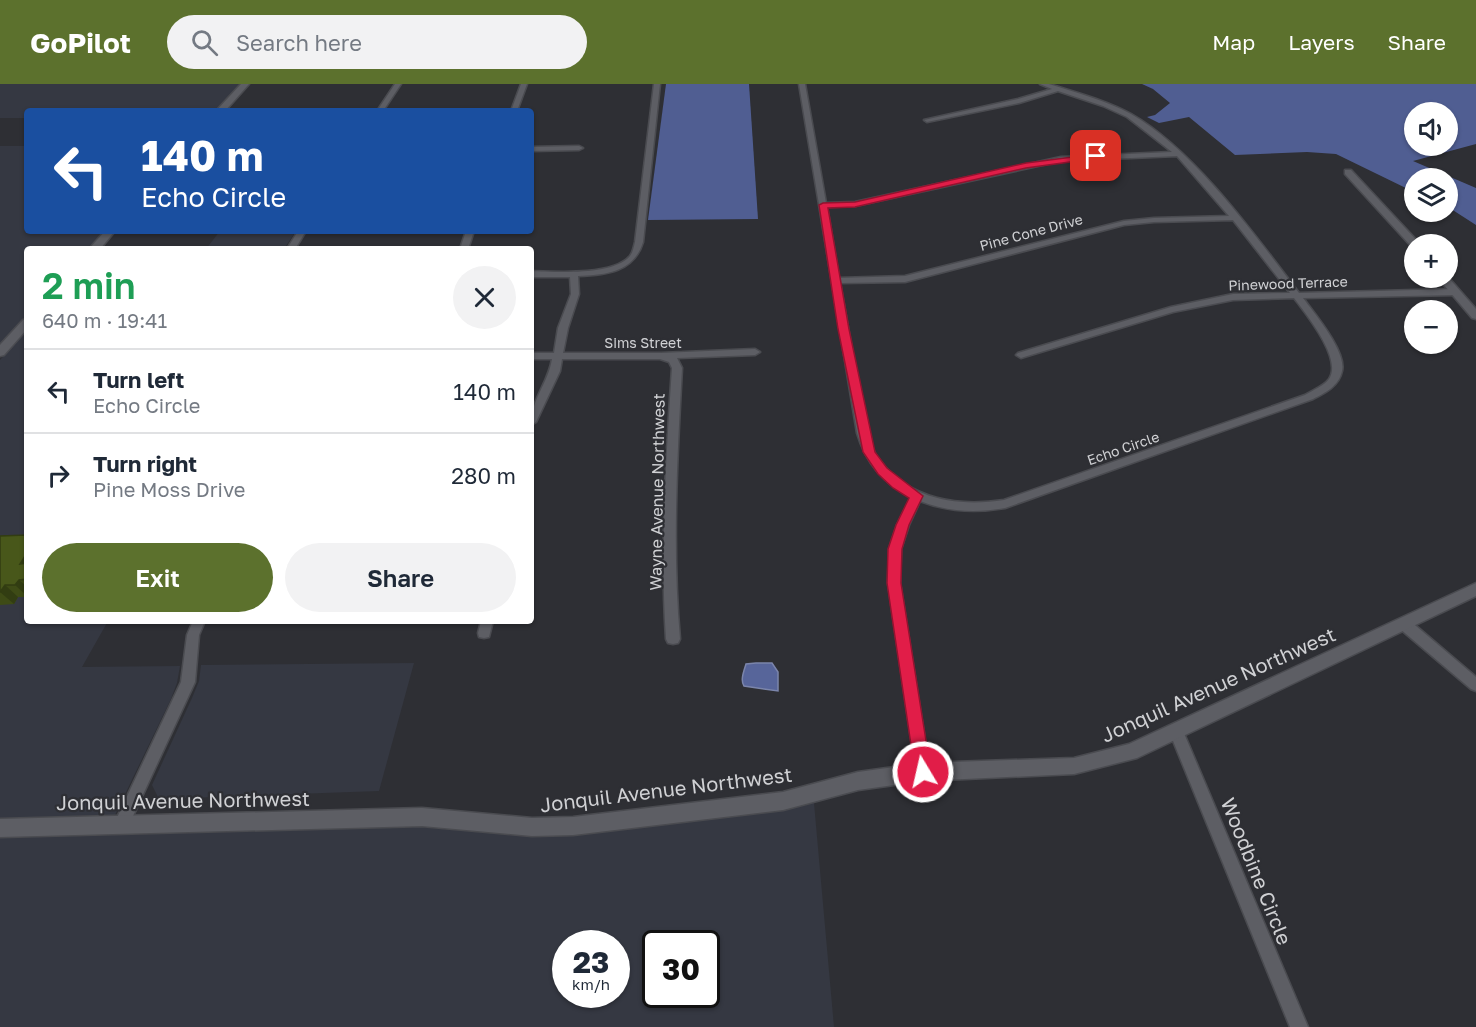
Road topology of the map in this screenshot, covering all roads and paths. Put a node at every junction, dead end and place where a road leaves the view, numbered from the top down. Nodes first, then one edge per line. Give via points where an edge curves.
1 (245, 84) edge
2 (398, 84) edge
3 (525, 84) edge
4 (657, 84) edge
5 (802, 84) edge
6 (1043, 84) edge
7 (1058, 89) junction
8 (223, 108) edge
9 (382, 108) edge
10 (515, 108) edge
11 (927, 120) dead end
12 (579, 148) dead end
13 (534, 149) edge
14 (1179, 154) junction
15 (1348, 172) dead end
16 (823, 205) junction
17 (1235, 218) junction
18 (107, 234) edge
19 (1406, 234) edge
20 (97, 246) edge
21 (574, 273) junction
22 (534, 274) edge
23 (836, 281) junction
24 (1452, 288) edge
25 (1456, 292) junction
26 (1295, 295) junction
27 (1476, 316) edge
28 (24, 325) edge
29 (0, 352) edge
30 (755, 352) dead end
31 (1021, 355) dead end
32 (534, 356) edge
33 (559, 356) junction
34 (661, 356) junction
35 (534, 416) edge
36 (916, 496) junction
37 (1476, 589) edge
38 (198, 624) edge
39 (1404, 624) junction
40 (673, 639) dead end
41 (1476, 685) edge
42 (1176, 731) junction
43 (923, 772) junction
44 (122, 824) junction
45 (0, 828) edge
46 (1299, 1027) edge

1 - 8 street
2 - 9 street
3 - 10 street
4 - 21 street via 639,242 631,260 615,268
5 - 16 street, Echo Circle
6 - 7 street, Echo Circle
7 - 11 street
7 - 14 street, Echo Circle via 1128,116
12 - 13 street
14 - 16 street via 1061,159 855,204
14 - 17 street, Echo Circle
15 - 19 street
16 - 23 street, Echo Circle
17 - 23 street, Pine Cone Drive via 1124,223 905,279
17 - 26 street, Echo Circle
18 - 20 street
21 - 22 street
21 - 33 street via 575,294 563,328
23 - 36 street, Echo Circle via 869,452 890,478
24 - 25 street
25 - 26 street, Pinewood Terrace
25 - 27 street
26 - 31 street, Pinewood Terrace via 1208,301
26 - 36 street, Echo Circle via 1337,357 1339,368 1324,389 1005,504 954,507
28 - 29 street
30 - 34 street, Sims Street
32 - 33 street, Sims Street
33 - 34 street, Sims Street
33 - 35 street
34 - 40 street, Wayne Avenue Northwest via 672,360 677,368 671,461
36 - 43 street via 895,549 894,583
37 - 39 street, Jonquil Avenue Northwest
38 - 44 street via 185,690
39 - 41 street
39 - 42 street, Jonquil Avenue Northwest
42 - 43 street, Jonquil Avenue Northwest via 1131,752 1074,766
42 - 46 street, Woodbine Circle
43 - 44 street, Jonquil Avenue Northwest via 858,781 783,801 573,826 532,827 422,817
44 - 45 street, Jonquil Avenue Northwest

